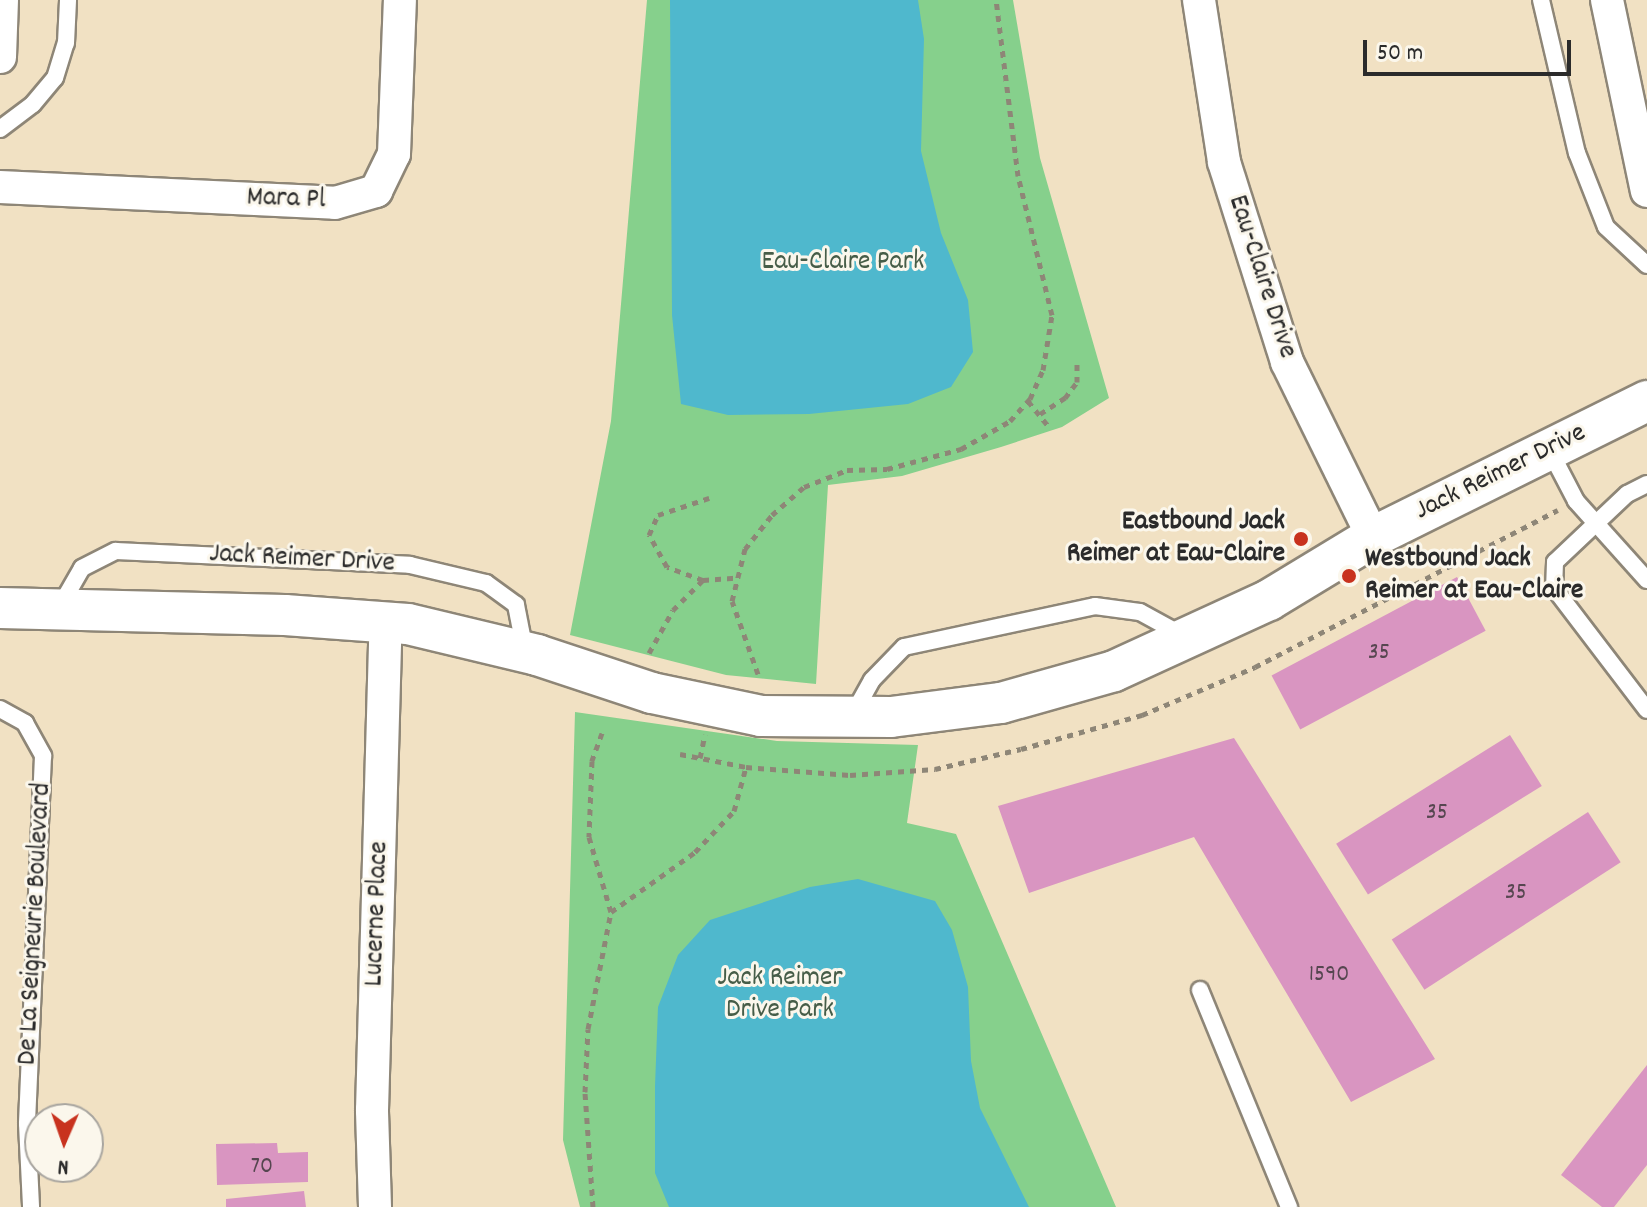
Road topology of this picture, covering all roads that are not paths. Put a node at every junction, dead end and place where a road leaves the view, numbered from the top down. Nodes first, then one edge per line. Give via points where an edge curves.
1 (2, 0) edge
2 (68, 0) edge
3 (400, 0) edge
4 (1199, 0) edge
5 (1541, 0) edge
6 (1607, 0) edge
7 (0, 57) edge
8 (0, 129) edge
9 (0, 187) edge
10 (1647, 191) edge
11 (1647, 265) edge
12 (1647, 401) edge
13 (1549, 450) junction
14 (1647, 484) edge
15 (1595, 523) junction
16 (1373, 537) junction
17 (1647, 580) edge
18 (0, 608) edge
19 (58, 609) junction
20 (386, 622) junction
21 (1187, 638) junction
22 (526, 652) junction
23 (0, 709) edge
24 (1647, 710) edge
25 (851, 717) junction
26 (1200, 990) dead end
27 (31, 1207) edge
28 (375, 1207) edge
29 (1289, 1207) edge

1 - 7 street
2 - 8 lane via 66,43 55,78 33,104
3 - 9 street, Mara Pl via 394,154 376,191 335,203
4 - 16 street, Eau-Claire Drive via 1224,162 1287,362
5 - 11 lane via 1547,41 1606,227
6 - 10 street
12 - 13 street, Jack Reimer Drive
13 - 15 lane via 1576,501
13 - 16 street, Jack Reimer Drive
14 - 15 lane
15 - 17 lane
15 - 24 lane via 1555,562 1554,588
16 - 21 street, Jack Reimer Drive via 1269,600
18 - 19 street, Jack Reimer Drive
19 - 20 street, Jack Reimer Drive
19 - 22 lane, Jack Reimer Drive via 82,568 116,551 410,565 486,583 516,605
20 - 22 street, Jack Reimer Drive
20 - 28 street, Lucerne Place via 372,1110
21 - 25 street, Jack Reimer Drive via 1114,671 1001,703
21 - 25 lane via 1140,612 1095,606 904,647 872,680
22 - 25 street, Jack Reimer Drive via 652,693 761,716
23 - 27 lane, De La Seigneurie Boulevard via 25,723 43,756 27,1124
26 - 29 lane

